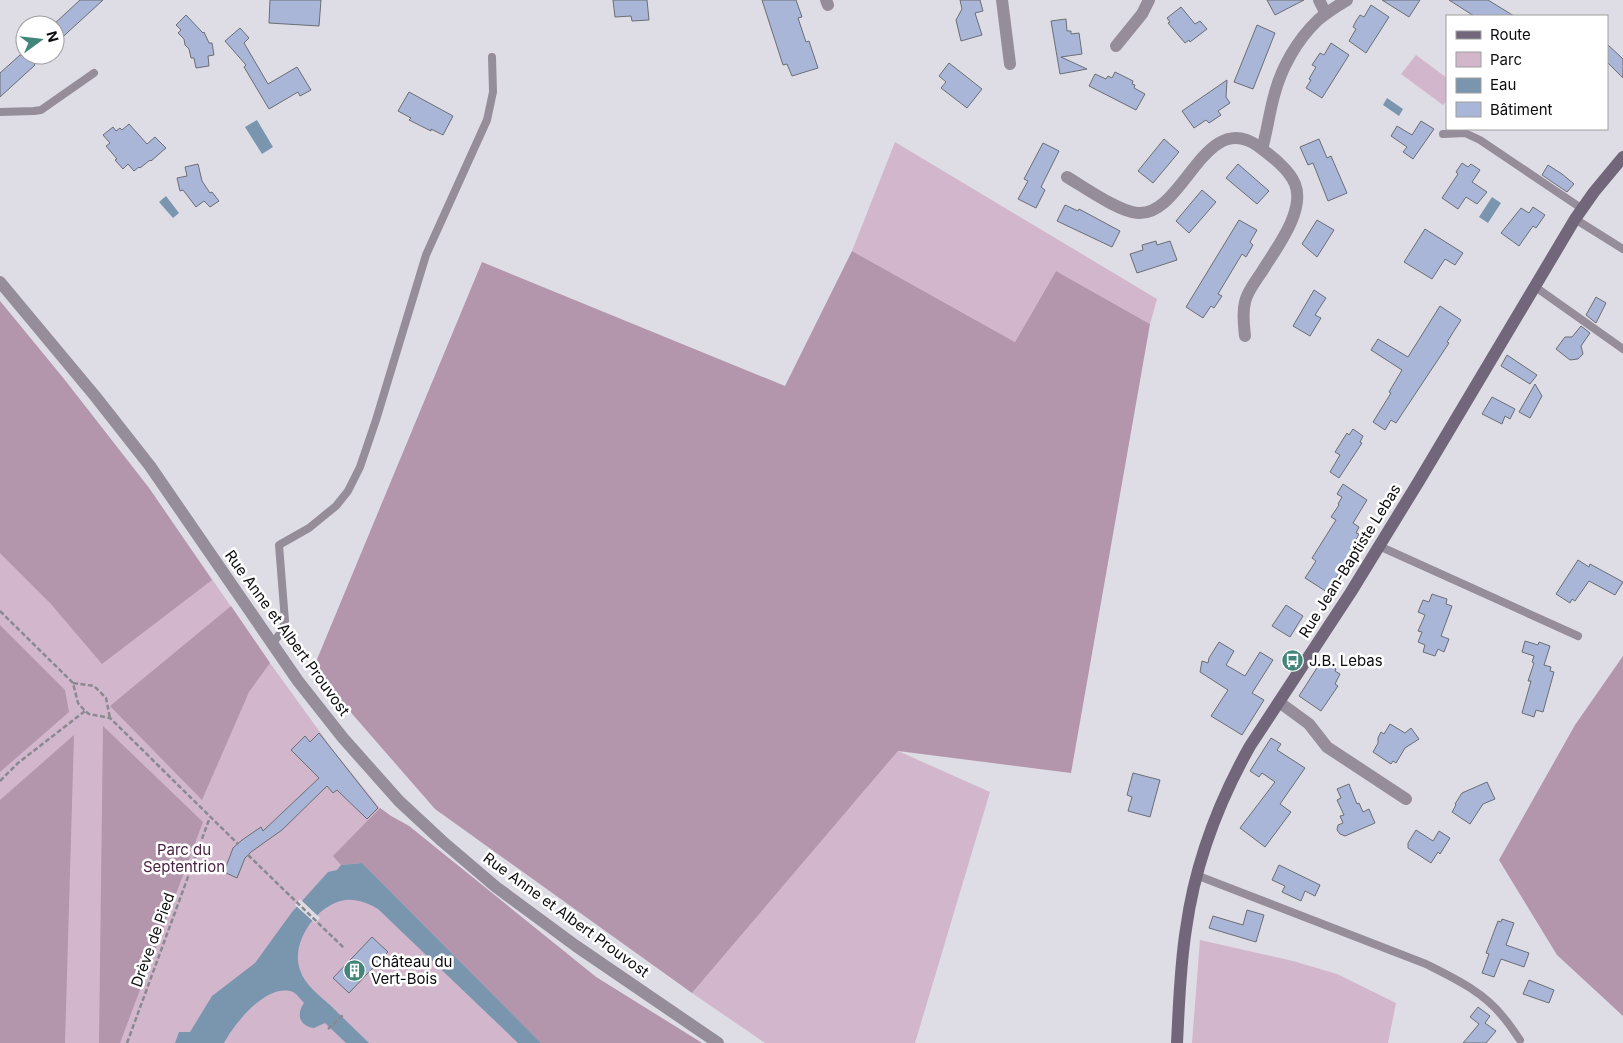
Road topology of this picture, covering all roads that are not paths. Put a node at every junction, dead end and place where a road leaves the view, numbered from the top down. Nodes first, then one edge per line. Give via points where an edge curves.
1 (1002, 0) edge
2 (1149, 0) edge
3 (1319, 0) edge
4 (1347, 0) edge
5 (1326, 14) junction
6 (1116, 46) dead end
7 (492, 57) dead end
8 (1010, 64) dead end
9 (94, 73) dead end
10 (0, 112) edge
11 (1443, 134) dead end
12 (1262, 149) junction
13 (1623, 156) edge
14 (1067, 177) dead end
15 (1578, 213) junction
16 (1623, 250) edge
17 (0, 282) edge
18 (1534, 286) junction
19 (1245, 336) dead end
20 (1623, 349) edge
21 (1379, 546) junction
22 (1578, 636) dead end
23 (272, 644) junction
24 (1278, 702) junction
25 (1406, 799) dead end
26 (1196, 875) junction
27 (1520, 1040) dead end
28 (718, 1043) edge
29 (1177, 1043) edge

1 - 8 street
2 - 6 street
3 - 5 street
4 - 5 street
5 - 12 street via 1302,40 1281,74
7 - 23 lane via 493,92 487,120 426,255 360,467 336,506 310,528 278,545 285,621
9 - 10 lane via 40,110
11 - 15 lane via 1465,134 1480,140
12 - 14 street via 1240,139 1218,144 1163,204 1144,213 1122,209
12 - 19 street via 1294,182 1297,203 1289,227 1247,296
13 - 15 main road, Rue Jean-Baptiste Lebas
15 - 16 lane
15 - 18 main road, Rue Jean-Baptiste Lebas
17 - 23 street, Rue Anne et Albert Prouvost via 134,446
18 - 20 lane
18 - 21 main road, Rue Jean-Baptiste Lebas
21 - 22 lane
21 - 24 main road, Rue Jean-Baptiste Lebas
23 - 28 street, Rue Anne et Albert Prouvost via 343,738 442,842 553,930
24 - 25 street via 1309,724 1327,747
24 - 26 main road, Rue Jean-Baptiste Lebas via 1228,787
26 - 27 lane via 1426,964 1458,980 1503,1016
26 - 29 main road, Rue Jean-Baptiste Lebas via 1185,931

